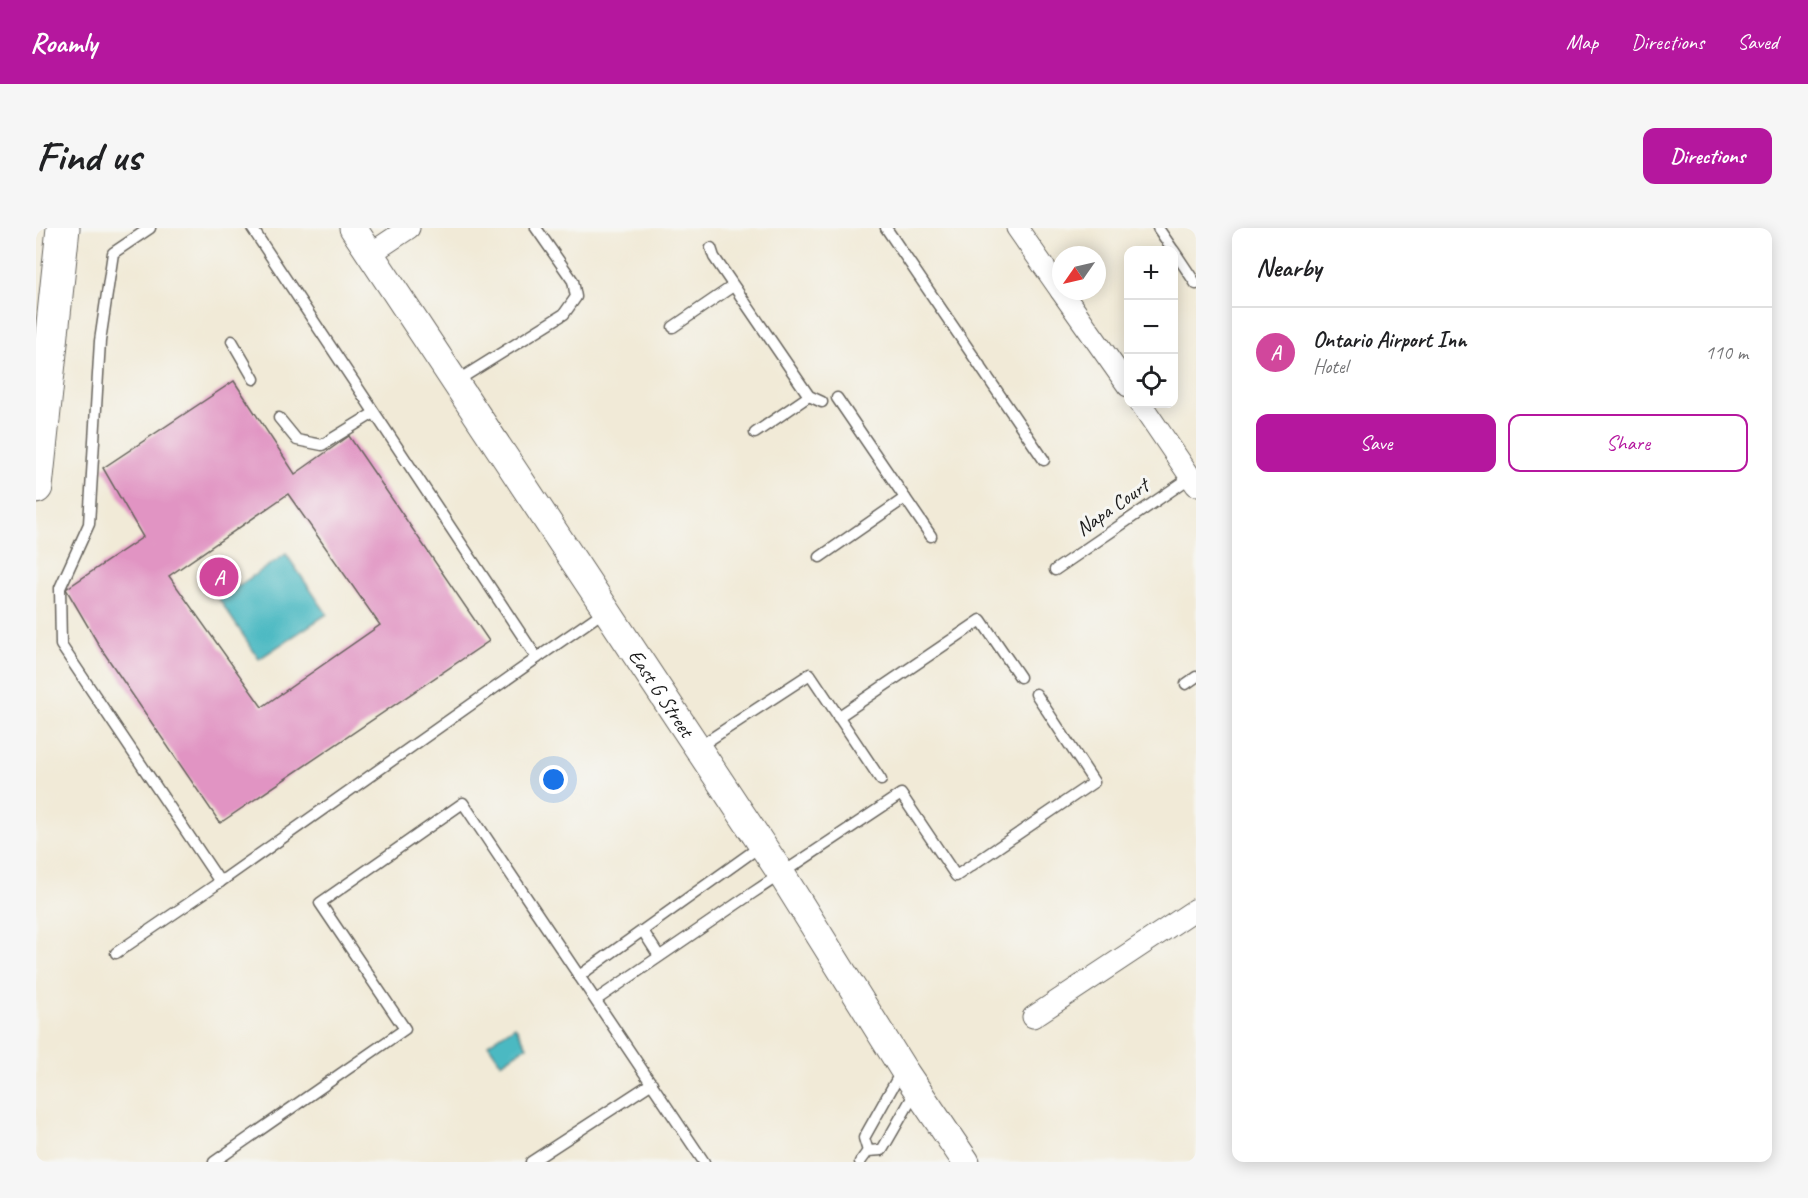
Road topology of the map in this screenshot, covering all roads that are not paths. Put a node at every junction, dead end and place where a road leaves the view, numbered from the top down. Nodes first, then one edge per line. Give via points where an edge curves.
1 (63, 228) edge
2 (150, 228) edge
3 (252, 228) edge
4 (353, 228) edge
5 (409, 228) edge
6 (536, 228) edge
7 (886, 228) edge
8 (1017, 228) edge
9 (1158, 228) edge
10 (1170, 246) edge
11 (711, 248) dead end
12 (370, 254) junction
13 (1178, 258) edge
14 (1052, 278) edge
15 (1196, 284) edge
16 (733, 286) junction
17 (1067, 300) edge
18 (673, 327) dead end
19 (232, 341) dead end
20 (254, 379) dead end
21 (1124, 380) edge
22 (455, 382) junction
23 (809, 396) junction
24 (837, 398) dead end
25 (822, 402) dead end
26 (1144, 408) edge
27 (374, 412) junction
28 (279, 418) dead end
29 (755, 434) dead end
30 (1044, 460) dead end
31 (1193, 481) edge
32 (36, 487) edge
33 (905, 498) junction
34 (931, 536) dead end
35 (820, 556) dead end
36 (1055, 570) dead end
37 (606, 610) junction
38 (537, 658) junction
39 (1020, 677) dead end
40 (1196, 677) edge
41 (1186, 684) dead end
42 (1036, 694) dead end
43 (838, 717) junction
44 (697, 749) junction
45 (881, 780) dead end
46 (762, 845) junction
47 (782, 874) junction
48 (220, 882) junction
49 (1196, 909) edge
50 (643, 931) junction
51 (116, 953) dead end
52 (660, 956) junction
53 (579, 976) junction
54 (596, 1000) junction
55 (1034, 1017) dead end
56 (910, 1079) junction
57 (652, 1083) junction
58 (868, 1151) junction
59 (214, 1162) edge
60 (531, 1162) edge
61 (704, 1162) edge
62 (860, 1162) edge
63 (966, 1162) edge

1 - 32 highway
2 - 48 lane via 113,253 100,341 89,524 60,588 62,645
3 - 27 lane
4 - 12 street, East G Street
5 - 12 street
6 - 22 lane via 573,281 576,297 564,314
7 - 30 lane
8 - 14 street
9 - 10 lane
11 - 16 lane
12 - 22 street, East G Street
13 - 15 lane
16 - 18 lane
16 - 23 lane
17 - 21 street
19 - 20 lane
22 - 37 street, East G Street
23 - 25 lane
23 - 29 lane
24 - 33 lane
26 - 31 street
27 - 28 lane via 322,445 297,440
27 - 38 lane
31 - 36 lane, Napa Court
33 - 34 lane
33 - 35 lane
37 - 38 lane
37 - 44 street, East G Street
38 - 48 lane
39 - 43 lane via 981,620
40 - 41 lane
42 - 47 lane via 1094,782 956,876 901,794
43 - 44 lane via 810,674
43 - 45 lane
44 - 46 street, East G Street
46 - 47 street, East G Street
46 - 50 lane
47 - 52 lane
47 - 56 street, East G Street
48 - 51 lane
49 - 55 street
50 - 52 lane
50 - 53 lane
52 - 54 lane
53 - 54 lane
53 - 59 lane via 463,803 320,903 405,1029
54 - 57 lane
56 - 58 lane via 864,1138
56 - 58 lane via 882,1149
56 - 63 street, East G Street
57 - 60 lane
57 - 61 lane
58 - 62 lane

